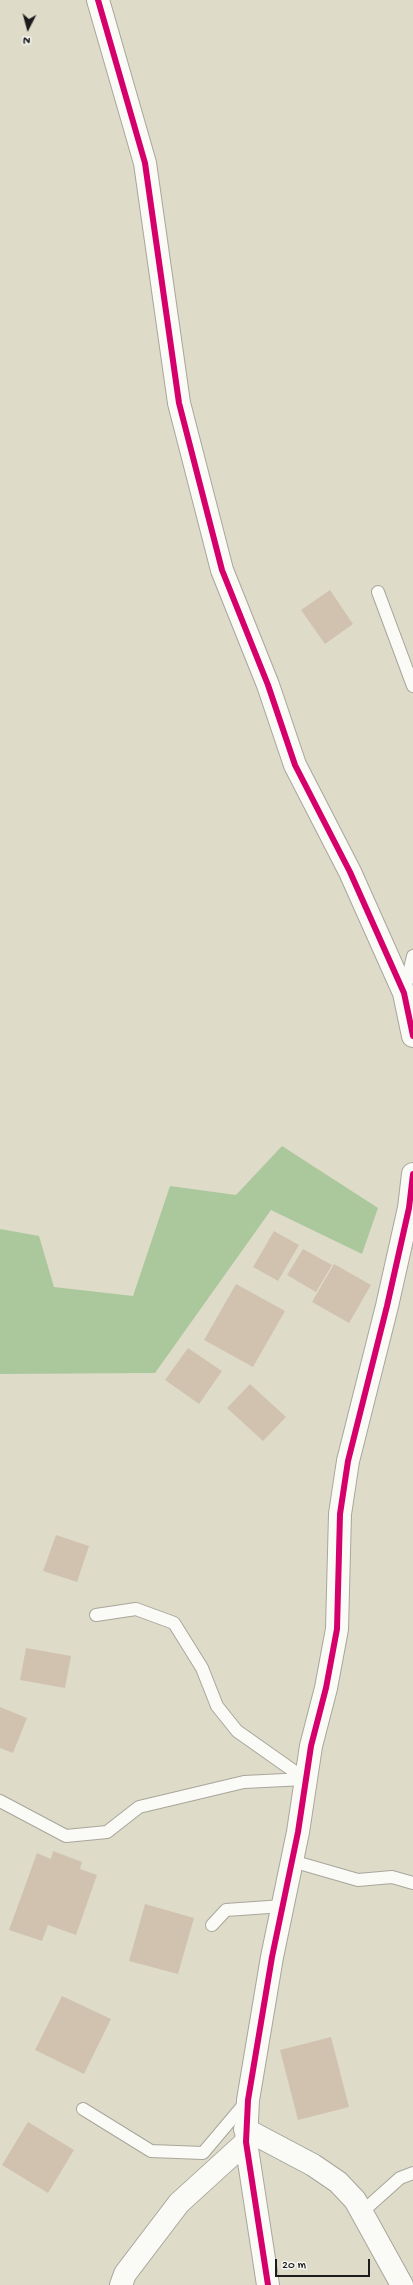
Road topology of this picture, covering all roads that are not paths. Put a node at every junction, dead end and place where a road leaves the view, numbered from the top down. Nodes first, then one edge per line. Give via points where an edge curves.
1 (98, 0) edge
2 (378, 592) dead end
3 (413, 686) edge
4 (413, 956) edge
5 (404, 993) junction
6 (413, 1036) edge
7 (413, 1174) edge
8 (96, 1615) dead end
9 (306, 1779) junction
10 (0, 1801) edge
11 (292, 1861) junction
12 (413, 1882) edge
13 (283, 1906) junction
14 (212, 1925) dead end
15 (248, 2100) junction
16 (83, 2109) dead end
17 (246, 2136) junction
18 (413, 2173) edge
19 (362, 2212) junction
20 (120, 2285) edge
21 (268, 2285) edge
22 (402, 2285) edge

1 - 5 street via 145,163 179,403 222,570 268,685 295,765 350,872
2 - 3 lane
4 - 5 lane
5 - 6 street
7 - 9 street via 409,1208 387,1306 348,1461 340,1514 337,1629
8 - 9 lane via 136,1609 174,1623 202,1668 217,1706 237,1731
9 - 10 lane via 244,1782 154,1803 140,1807 107,1832 66,1836
9 - 11 street
11 - 12 lane via 358,1880 392,1877
11 - 13 street
13 - 14 lane via 226,1910
13 - 15 street
15 - 16 lane via 203,2153 151,2150
15 - 17 street
17 - 19 street via 313,2165 338,2182 355,2200
17 - 20 street via 179,2203 125,2274
17 - 21 street
18 - 19 lane via 400,2178
19 - 22 street

